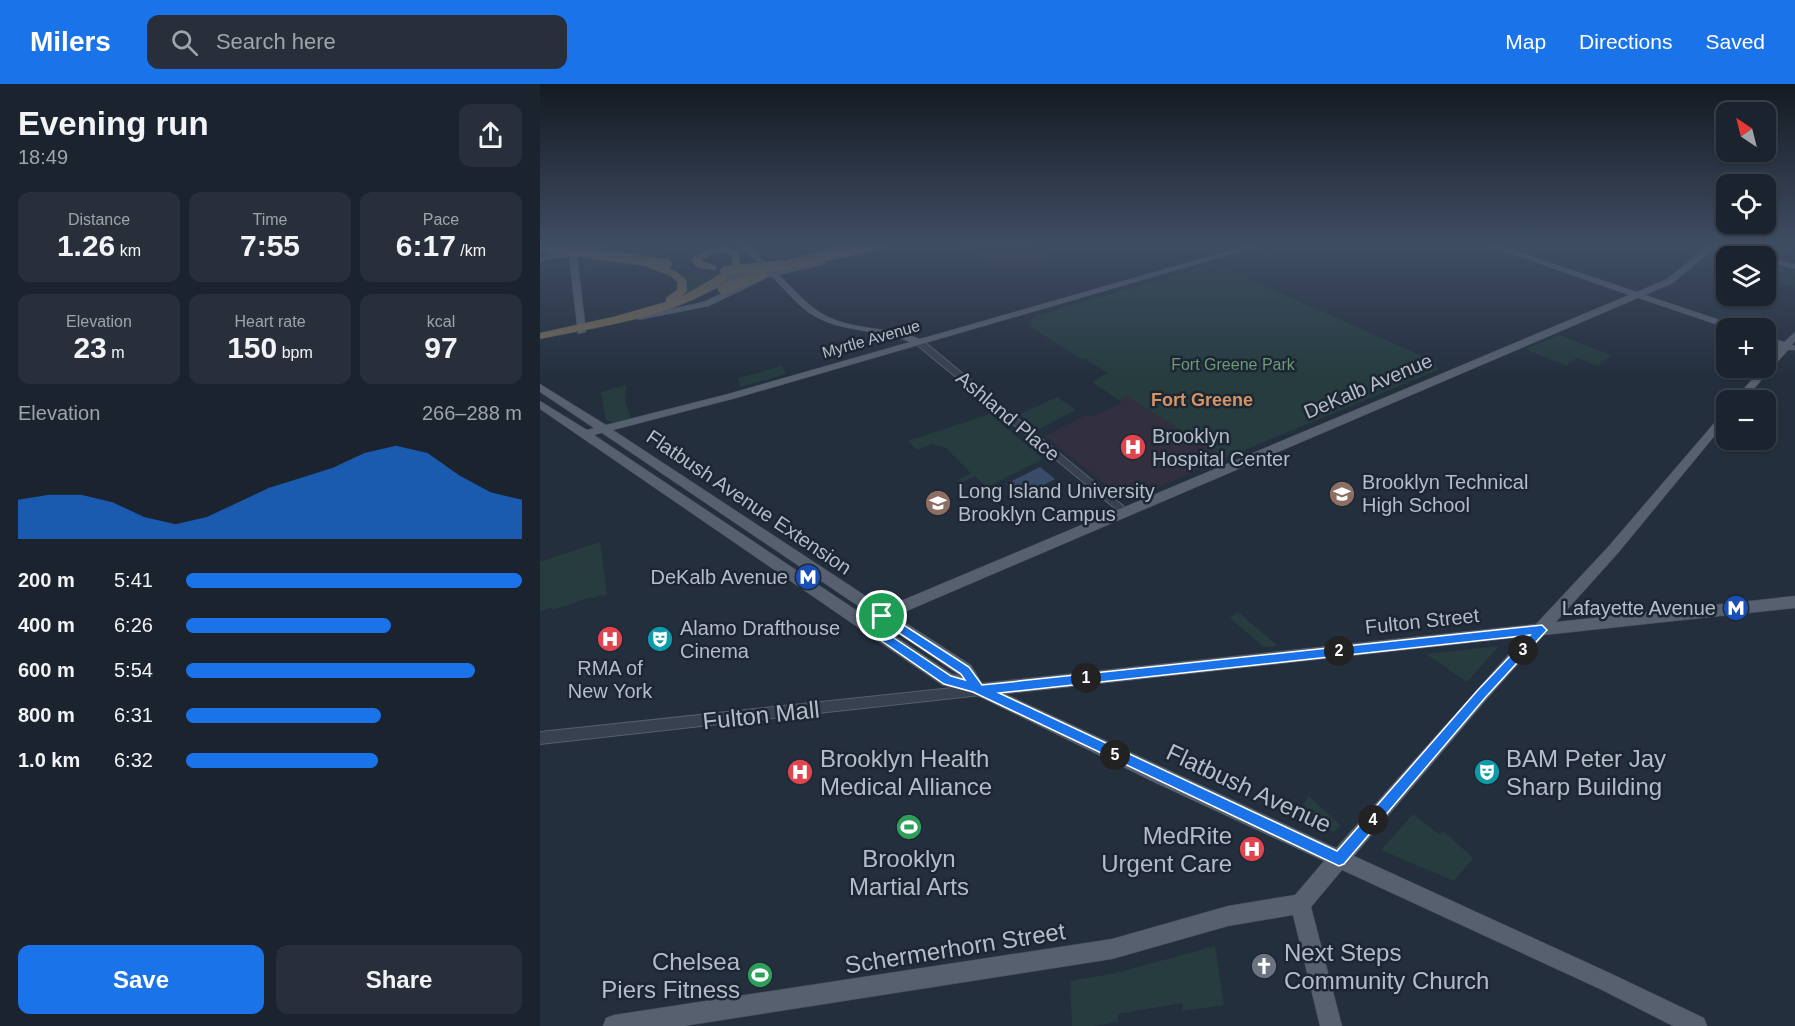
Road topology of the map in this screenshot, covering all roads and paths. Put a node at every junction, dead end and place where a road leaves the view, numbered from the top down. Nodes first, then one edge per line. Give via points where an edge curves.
1 (574, 288) edge
2 (683, 288) edge
3 (703, 288) edge
4 (734, 288) edge
5 (736, 288) edge
6 (744, 288) edge
7 (788, 288) edge
8 (1108, 288) edge
9 (1617, 288) edge
10 (1654, 288) edge
11 (728, 291) junction
12 (1638, 295) junction
13 (616, 318) junction
14 (1716, 322) edge
15 (580, 329) junction
16 (1795, 335) edge
17 (540, 336) edge
18 (540, 342) edge
19 (919, 342) junction
20 (1790, 347) edge
21 (540, 387) edge
22 (1749, 390) edge
23 (540, 404) edge
24 (1716, 428) edge
25 (598, 434) junction
26 (1125, 512) junction
27 (1795, 602) edge
28 (882, 616) junction
29 (864, 623) junction
30 (1542, 630) junction
31 (978, 689) junction
32 (540, 738) edge
33 (1339, 859) junction
34 (1300, 904) junction
35 (614, 1026) edge
36 (1330, 1026) edge
37 (1696, 1026) edge

1 - 15 main road
2 - 13 highway via 664,303
3 - 13 highway via 658,308
4 - 11 highway, bridge
5 - 11 main road
6 - 11 main road
7 - 19 main road via 816,314 835,324 897,333
8 - 19 main road, Myrtle Avenue
9 - 12 main road
10 - 12 main road, DeKalb Avenue
11 - 15 highway via 641,318
12 - 14 main road
12 - 26 main road, DeKalb Avenue
13 - 15 highway
15 - 17 highway
15 - 18 highway
16 - 20 main road
19 - 25 main road, Myrtle Avenue
19 - 26 street, Ashland Place
20 - 22 main road
21 - 25 main road, Flatbush Avenue Extension
23 - 25 main road, Flatbush Avenue Extension
24 - 30 main road
25 - 28 main road, Flatbush Avenue Extension
25 - 29 main road, Flatbush Avenue Extension via 624,462
26 - 28 main road, DeKalb Avenue
27 - 30 main road, Fulton Street
28 - 29 main road, DeKalb Avenue
28 - 31 main road, Flatbush Avenue Extension via 965,670
29 - 31 main road, Flatbush Avenue Extension via 948,680
30 - 31 main road, Fulton Street
30 - 33 main road via 1481,694
31 - 32 street, Fulton Mall
31 - 33 main road, Flatbush Avenue
33 - 34 main road
33 - 37 main road, Flatbush Avenue
34 - 35 main road, Schermerhorn Street via 1228,915 1112,949
34 - 36 main road

